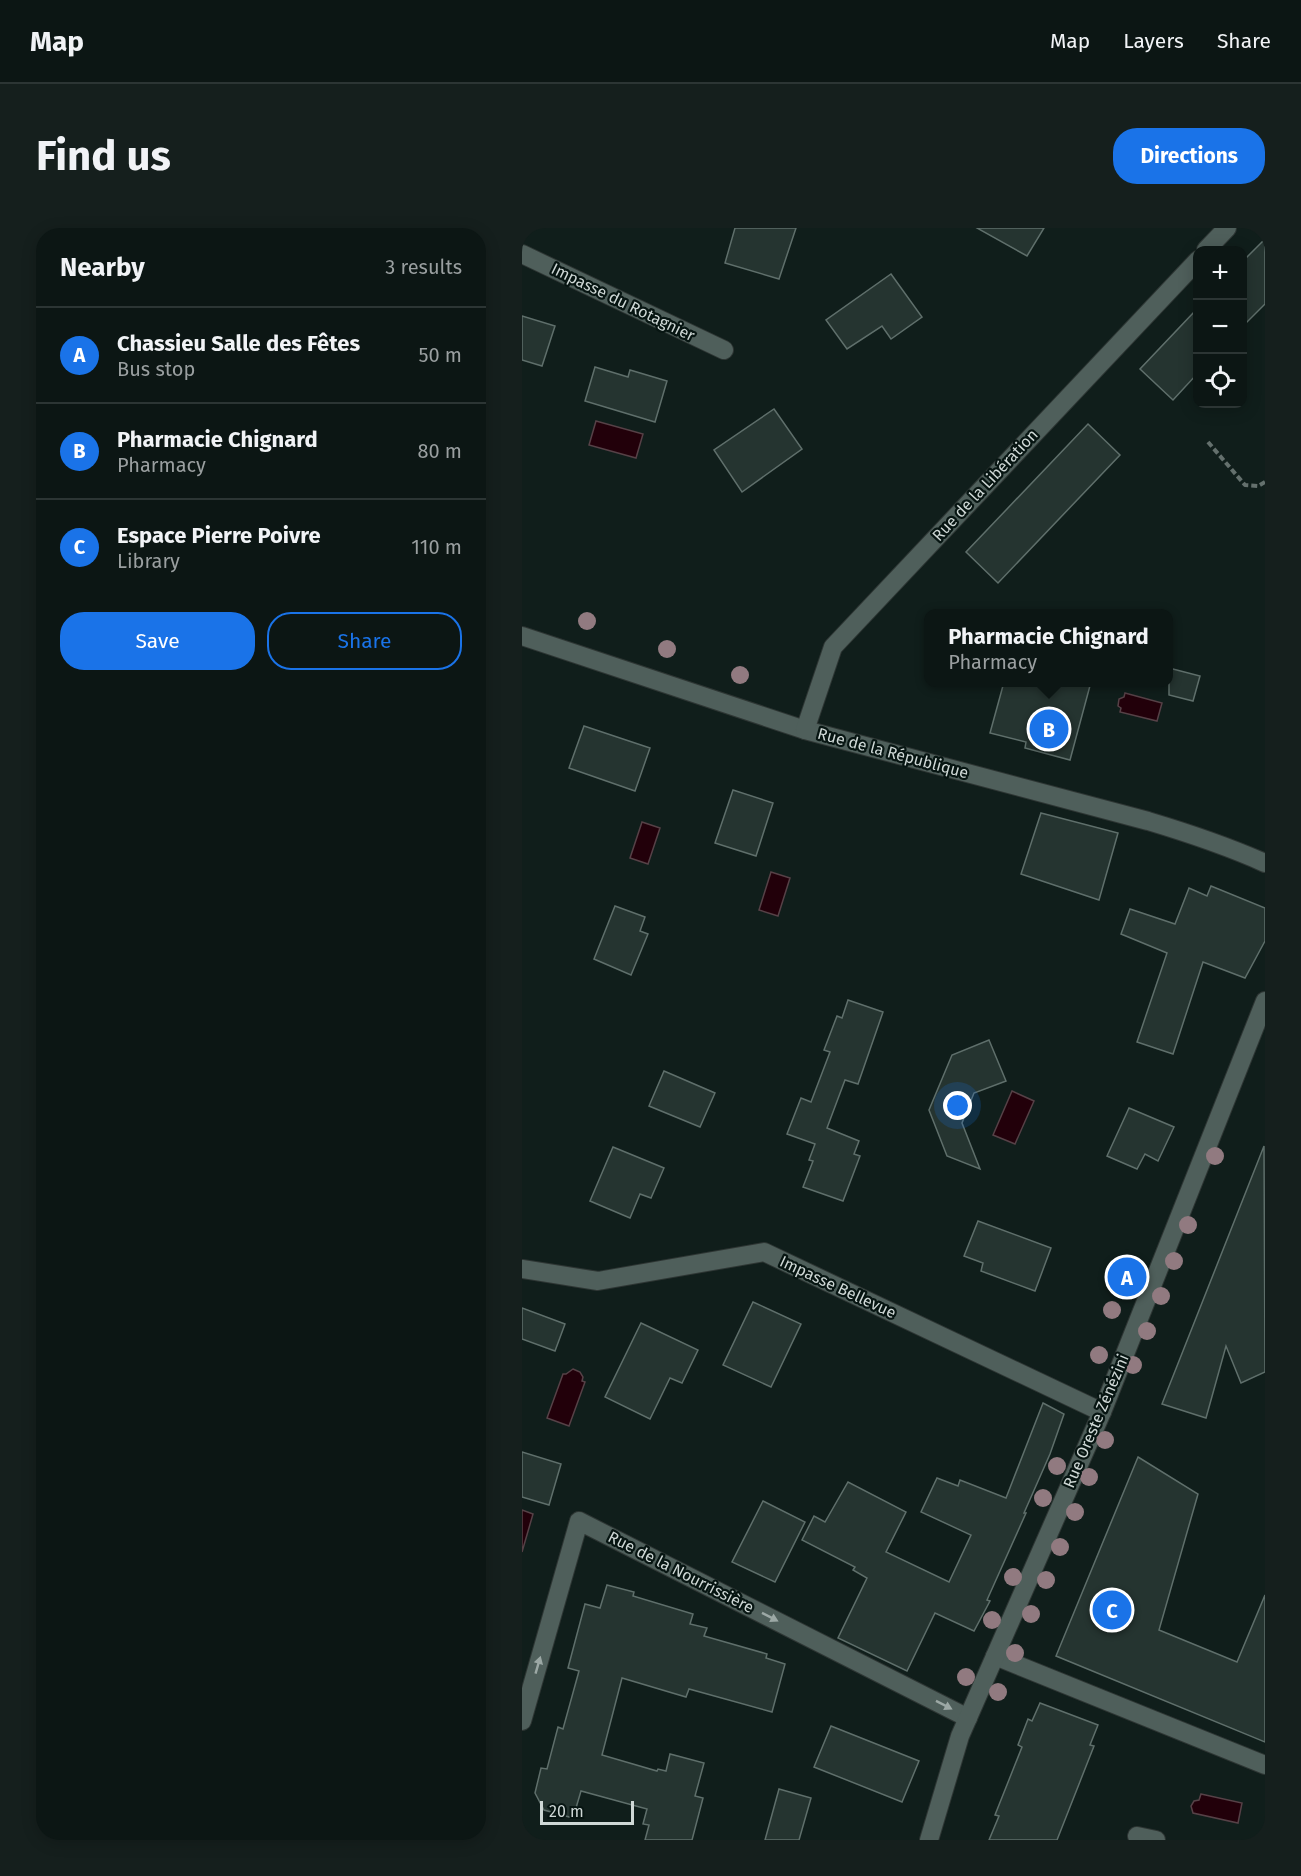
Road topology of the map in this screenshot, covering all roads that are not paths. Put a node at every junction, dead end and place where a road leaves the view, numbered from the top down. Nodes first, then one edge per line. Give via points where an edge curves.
1 (1227, 228) edge
2 (1210, 246) edge
3 (522, 254) edge
4 (1193, 264) edge
5 (724, 350) dead end
6 (522, 636) edge
7 (805, 730) junction
8 (1265, 863) edge
9 (1265, 1001) edge
10 (522, 1269) edge
11 (1102, 1412) junction
12 (995, 1656) junction
13 (968, 1718) junction
14 (522, 1721) edge
15 (1265, 1765) edge
16 (1137, 1836) dead end
17 (928, 1840) edge
18 (1156, 1840) edge

1 - 2 street
3 - 5 street, Impasse du Rotagnier
4 - 7 street, Rue de la Libération via 833,647
6 - 7 street, Rue de la République
7 - 8 street, Rue de la République via 1148,821
9 - 11 street, Rue Oreste Zénézini
10 - 11 street, Impasse Bellevue via 598,1281 764,1252
11 - 12 street, Rue Oreste Zénézini
12 - 13 street, Rue Oreste Zénézini
12 - 15 street
14 -> 13 street, Rue de la Nourrissière via 579,1521
13 - 17 street, Rue Oreste Zénézini
16 - 18 street

